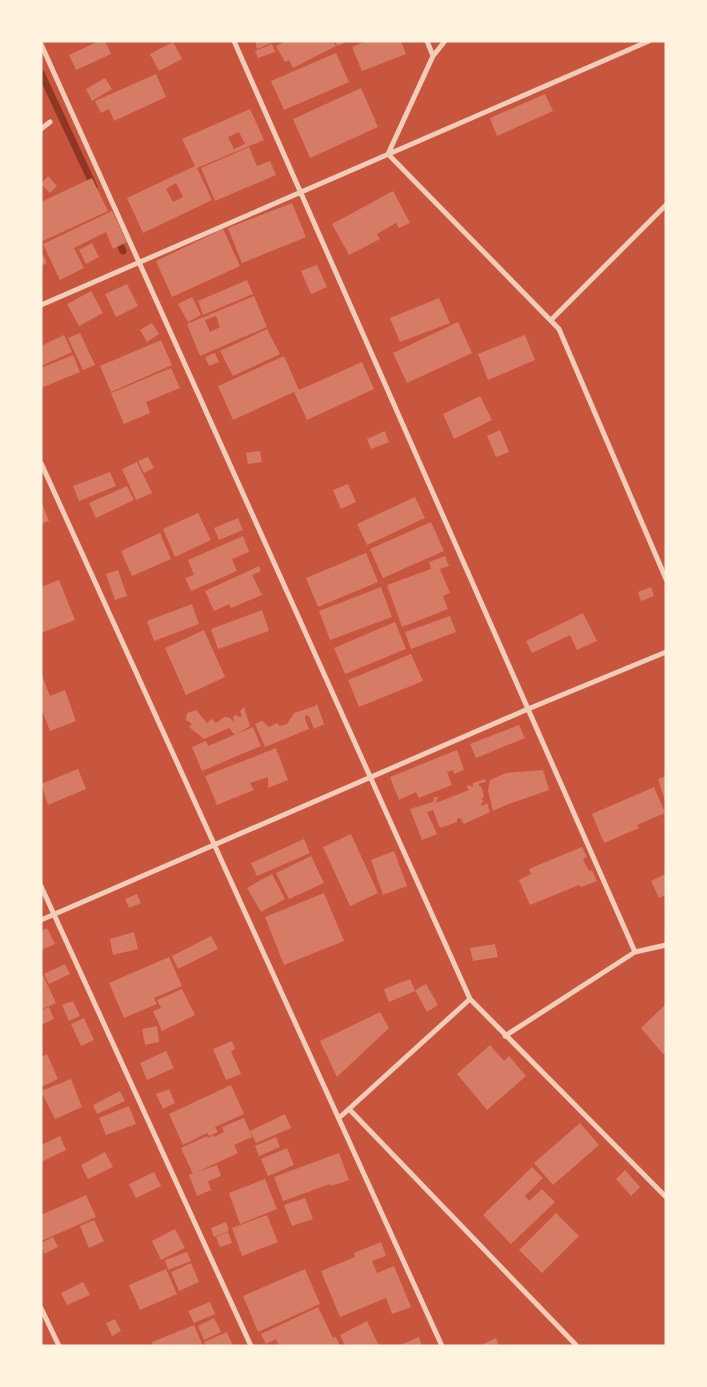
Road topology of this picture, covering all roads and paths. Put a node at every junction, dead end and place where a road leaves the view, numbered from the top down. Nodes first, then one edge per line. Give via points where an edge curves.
1 (234, 41) edge
2 (427, 41) edge
3 (446, 41) edge
4 (649, 41) edge
5 (41, 44) edge
6 (433, 56) junction
7 (50, 122) dead end
8 (41, 129) edge
9 (388, 154) junction
10 (300, 192) junction
11 (666, 205) edge
12 (140, 262) junction
13 (41, 305) edge
14 (551, 320) junction
15 (41, 463) edge
16 (666, 579) edge
17 (666, 652) edge
18 (528, 709) junction
19 (370, 777) junction
20 (215, 844) junction
21 (41, 886) edge
22 (54, 914) junction
23 (41, 920) edge
24 (665, 946) edge
25 (635, 952) junction
26 (470, 1000) junction
27 (505, 1036) junction
28 (349, 1109) junction
29 (339, 1118) junction
30 (666, 1197) edge
31 (41, 1308) edge
32 (58, 1346) edge
33 (251, 1346) edge
34 (442, 1346) edge
35 (577, 1346) edge

1 - 10 street
2 - 6 street
3 - 6 street
4 - 9 street
5 - 12 street
6 - 9 street
7 - 8 street
9 - 10 street
9 - 14 street
10 - 12 street
10 - 18 street
11 - 14 street
12 - 13 street
12 - 19 street
14 - 16 street via 559,329
15 - 20 street
17 - 18 street
18 - 19 street
18 - 25 street
19 - 20 street
19 - 26 street
20 - 22 street
20 - 29 street
21 - 22 street
22 - 23 street
22 - 33 street
24 - 25 street
25 - 27 street
26 - 27 street
26 - 28 street
27 - 30 street
28 - 29 street
28 - 35 street
29 - 34 street
31 - 32 street

